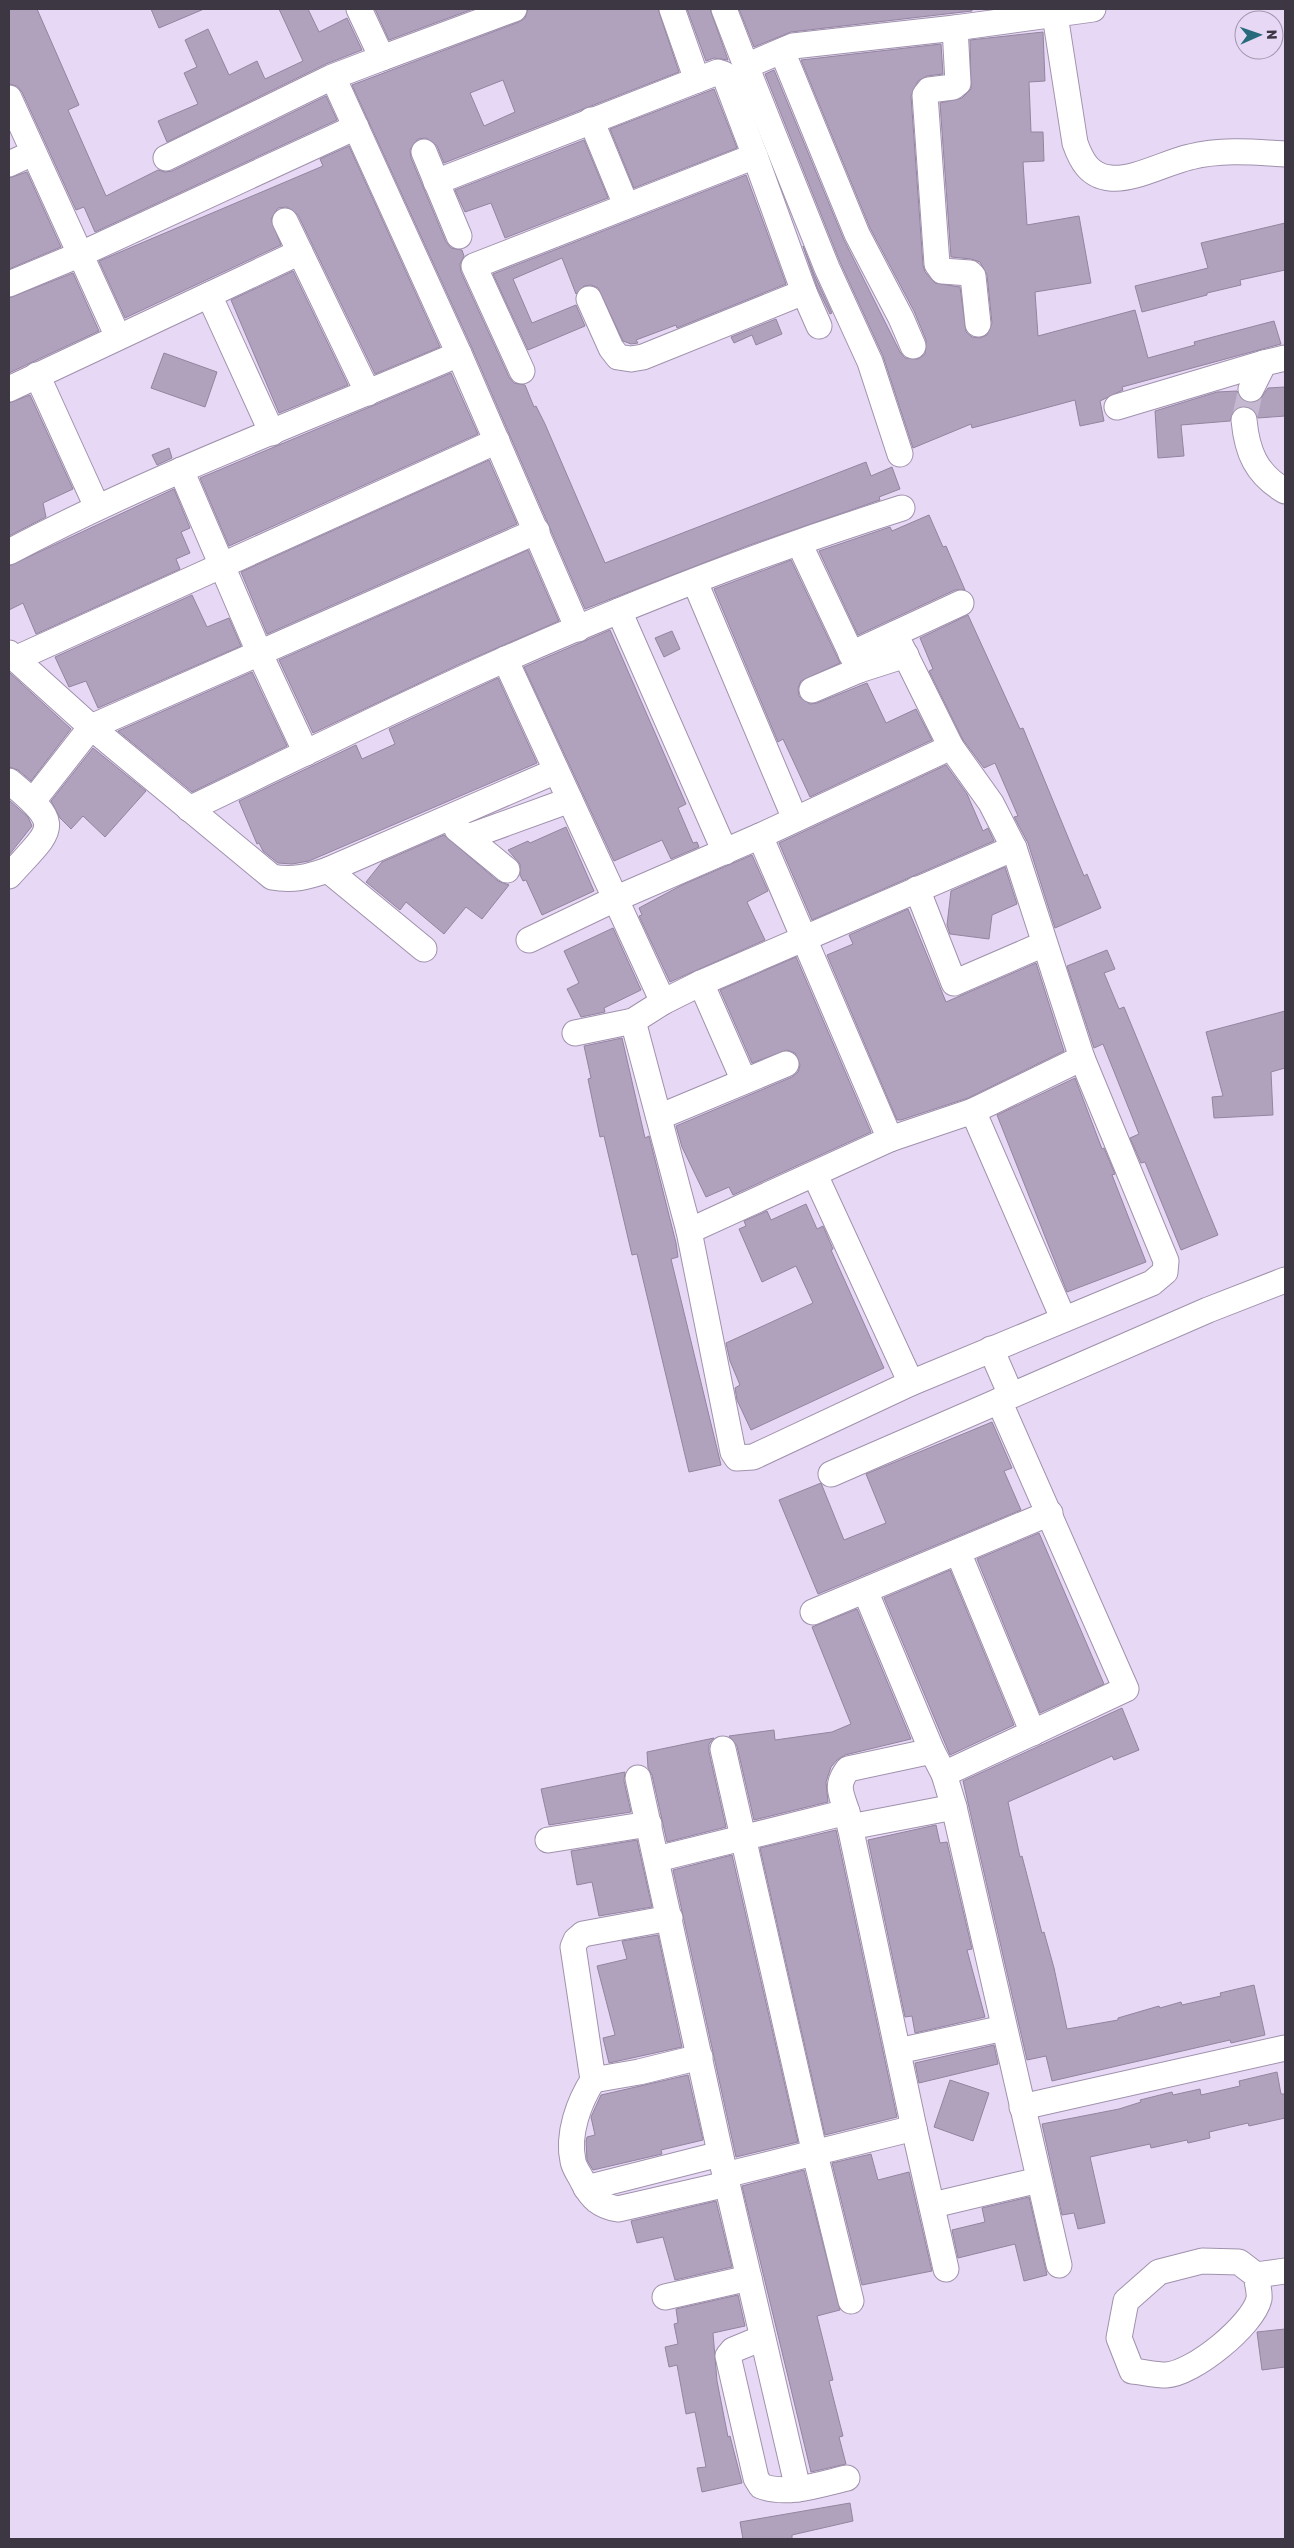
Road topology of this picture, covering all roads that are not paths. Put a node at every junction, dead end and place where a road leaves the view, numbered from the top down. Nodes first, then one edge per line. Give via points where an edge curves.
1 (359, 9) edge
2 (514, 9) edge
3 (672, 9) edge
4 (724, 9) edge
5 (1093, 9) edge
6 (1053, 12) edge
7 (955, 28) junction
8 (782, 50) junction
9 (382, 58) junction
10 (746, 66) junction
11 (697, 80) junction
12 (338, 88) dead end
13 (9, 98) edge
14 (591, 120) junction
15 (356, 127) junction
16 (424, 152) dead end
17 (33, 153) junction
18 (1285, 154) edge
19 (755, 156) junction
20 (166, 158) dead end
21 (9, 164) edge
22 (436, 182) junction
23 (626, 205) junction
24 (286, 221) dead end
25 (458, 236) dead end
26 (300, 252) junction
27 (81, 254) junction
28 (9, 284) edge
29 (804, 292) junction
30 (209, 295) junction
31 (589, 299) dead end
32 (978, 324) dead end
33 (820, 326) dead end
34 (118, 338) junction
35 (913, 346) dead end
36 (459, 354) junction
37 (1274, 361) edge
38 (522, 371) dead end
39 (37, 375) junction
40 (9, 389) edge
41 (1252, 389) tunnel mouth
42 (368, 393) junction
43 (1117, 407) dead end
44 (1244, 420) tunnel mouth
45 (272, 433) junction
46 (497, 441) junction
47 (900, 454) dead end
48 (181, 470) junction
49 (1285, 492) edge
50 (97, 507) junction
51 (902, 508) dead end
52 (537, 532) junction
53 (799, 543) junction
54 (10, 549) edge
55 (221, 564) junction
56 (696, 582) junction
57 (961, 604) dead end
58 (619, 612) junction
59 (578, 629) junction
60 (901, 644) junction
61 (260, 652) junction
62 (12, 656) edge
63 (505, 659) junction
64 (855, 662) junction
65 (812, 690) dead end
66 (90, 727) junction
67 (951, 747) junction
68 (306, 753) junction
69 (556, 772) junction
70 (9, 781) edge
71 (570, 800) junction
72 (33, 801) junction
73 (189, 809) junction
74 (443, 819) junction
75 (795, 819) junction
76 (760, 836) junction
77 (468, 837) junction
78 (1014, 848) junction
79 (725, 852) junction
80 (328, 870) junction
81 (507, 870) dead end
82 (9, 876) edge
83 (917, 889) junction
84 (615, 899) junction
85 (528, 940) dead end
86 (804, 940) junction
87 (1044, 944) junction
88 (424, 949) dead end
89 (701, 983) junction
90 (663, 1002) junction
91 (633, 1021) junction
92 (575, 1033) dead end
93 (1082, 1058) junction
94 (786, 1064) dead end
95 (744, 1081) junction
96 (973, 1111) junction
97 (659, 1117) junction
98 (890, 1139) junction
99 (815, 1175) junction
100 (689, 1231) junction
101 (1285, 1280) edge
102 (1063, 1318) junction
103 (991, 1349) junction
104 (911, 1384) junction
105 (1005, 1398) junction
106 (831, 1474) dead end
107 (1050, 1513) junction
108 (958, 1552) junction
109 (869, 1600) dead end
110 (813, 1612) dead end
111 (1033, 1733) junction
112 (723, 1749) dead end
113 (932, 1751) junction
114 (944, 1774) junction
115 (638, 1778) dead end
116 (954, 1807) junction
117 (849, 1820) junction
118 (649, 1824) junction
119 (744, 1838) junction
120 (548, 1840) dead end
121 (657, 1859) junction
122 (670, 1918) junction
123 (1004, 2028) junction
124 (1285, 2048) edge
125 (898, 2050) junction
126 (700, 2057) junction
127 (593, 2080) junction
128 (1022, 2107) junction
129 (914, 2128) junction
130 (815, 2154) junction
131 (724, 2171) junction
132 (1039, 2180) junction
133 (933, 2205) junction
134 (1059, 2265) dead end
135 (946, 2269) dead end
136 (1285, 2271) edge
137 (1256, 2276) junction
138 (749, 2278) junction
139 (665, 2297) dead end
140 (851, 2301) dead end
141 (762, 2338) junction
142 (847, 2478) dead end
143 (798, 2489) junction

1 - 9 street
2 - 9 street
3 - 11 street
4 - 10 street
5 - 6 street
6 - 7 street
6 - 18 street via 1075,143 1080,158 1098,175 1123,178 1212,153
7 - 8 street via 793,46
7 - 32 street via 958,83 953,87 929,90 925,95 936,264 942,271 973,276
8 - 10 street
8 - 35 street via 857,234
9 - 20 street via 332,77
10 - 47 street via 827,268 870,362
11 - 14 street
11 - 19 street via 718,72 724,74
12 - 15 street
13 - 17 street
14 - 22 street
14 - 23 street
15 - 27 street
15 - 36 street
16 - 22 street
17 - 21 street
17 - 27 street
19 - 23 street
19 - 29 street
22 - 25 street
23 - 38 street via 474,266
24 - 26 street
26 - 30 street
26 - 42 street
27 - 28 street
27 - 34 street
29 - 31 street via 631,359 618,357 611,348
29 - 33 street
30 - 34 street
30 - 45 street
34 - 39 street
36 - 42 street
36 - 46 street
37 - 41 street
37 - 43 street
39 - 40 street
39 - 50 street
42 - 45 street
44 - 49 street via 1246,444 1256,465
45 - 48 street
46 - 52 street
46 - 55 street
48 - 50 street
48 - 55 street
50 - 54 street
51 - 53 street
52 - 59 street
52 - 61 street
53 - 56 street
53 - 64 street
55 - 61 street
55 - 62 street
56 - 58 street
56 - 75 street
57 - 60 street
58 - 59 street
58 - 79 street
59 - 63 street
60 - 64 street
60 - 67 street
61 - 66 street
61 - 68 street
62 - 66 street
63 - 68 street
63 - 69 street
64 - 65 street
66 - 72 street
66 - 73 street
67 - 75 street
67 - 78 street via 991,804
68 - 73 street
69 - 71 street
69 - 74 street
70 - 72 street
71 - 77 street
71 - 84 street
72 - 82 street via 47,820 47,831
73 - 80 street via 272,877 300,879
74 - 77 street
74 - 80 street
75 - 76 street
76 - 79 street
76 - 86 street
77 - 81 street
78 - 83 street
78 - 87 street
79 - 84 street
80 - 88 street
83 - 86 street
83 - 87 street via 954,984
84 - 85 street
84 - 90 street
86 - 89 street
86 - 98 street
87 - 93 street
89 - 90 street
89 - 95 street
90 - 91 street
91 - 92 street
91 - 97 street
93 - 96 street
93 - 102 street via 1166,1261 1165,1272 1152,1283
94 - 95 street
95 - 97 street
96 - 98 street
96 - 102 street
97 - 100 street
98 - 99 street
99 - 100 street
99 - 104 street
100 - 104 street via 733,1452 737,1458 753,1457
101 - 105 street
102 - 103 street
103 - 104 street
103 - 105 street
105 - 106 street
105 - 107 street
107 - 108 street
107 - 111 street via 1126,1689
108 - 110 street
108 - 111 street
109 - 113 street
111 - 114 street
112 - 119 street
113 - 114 street
113 - 117 street via 848,1769 839,1780 839,1787
114 - 116 street
115 - 118 street
116 - 117 street
116 - 123 street
117 - 119 street
117 - 125 street
118 - 120 street
118 - 121 street
119 - 121 street
119 - 130 street
121 - 122 street
122 - 126 street
122 - 127 street via 583,1934 576,1940 573,1947
123 - 125 street
123 - 128 street
124 - 128 street
125 - 129 street
126 - 127 street
126 - 131 street
127 - 131 street via 582,2096 572,2144 573,2162 586,2188
128 - 132 street
129 - 130 street
129 - 133 street
130 - 131 street
130 - 140 street
131 - 138 street
132 - 133 street
132 - 134 street
133 - 135 street
136 - 137 street
137 - 137 street via 1259,2298 1244,2322 1222,2346 1194,2366 1167,2375 1132,2371 1119,2338 1126,2301 1159,2272 1202,2261 1239,2262
138 - 139 street
138 - 141 street
141 - 143 street
141 - 143 street via 733,2350 728,2356 754,2469 760,2486
142 - 143 street

